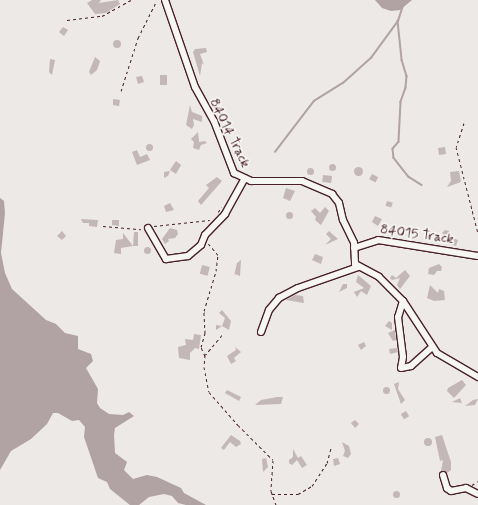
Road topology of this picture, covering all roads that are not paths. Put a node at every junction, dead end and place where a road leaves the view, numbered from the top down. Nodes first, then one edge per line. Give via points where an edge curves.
1 (165, 0) edge
2 (244, 180) junction
3 (148, 228) road end
4 (354, 248) junction
5 (478, 256) edge
6 (358, 267) junction
7 (403, 301) junction
8 (261, 332) dead end
9 (431, 348) junction
10 (478, 377) edge
11 (443, 475) dead end
12 (478, 494) edge

1 - 2 street, 84014 Track via 198,94 214,121 234,173
2 - 3 street via 225,214 204,237 201,245 188,256 166,259
2 - 4 street, 84014 Track via 292,179 326,190 339,203
4 - 5 street, 84015 Track via 378,240
4 - 6 street, 84014 Track via 353,258
6 - 7 street via 379,277
6 - 8 street via 304,286 279,298 269,310
7 - 9 street
7 - 9 street via 398,317 403,357 401,368 411,366
9 - 10 street via 456,366
11 - 12 street via 451,491 466,488

